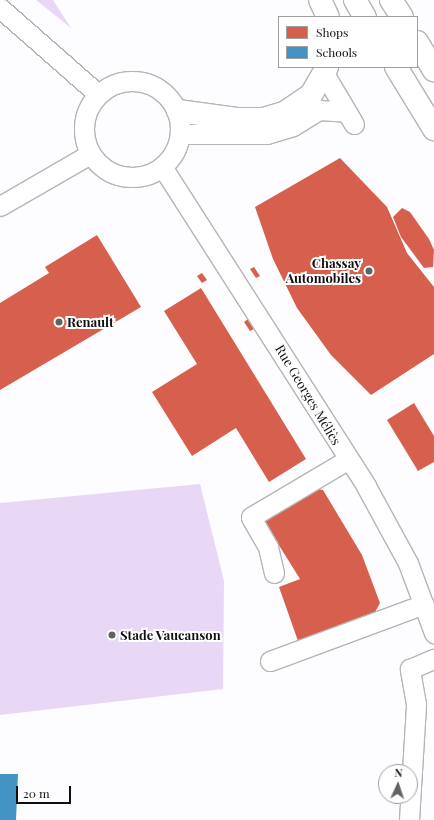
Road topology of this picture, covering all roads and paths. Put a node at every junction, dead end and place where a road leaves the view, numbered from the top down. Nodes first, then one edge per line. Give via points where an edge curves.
1 (320, 0) edge
2 (355, 0) edge
3 (391, 0) edge
4 (0, 8) edge
5 (328, 16) edge
6 (364, 16) edge
7 (401, 16) edge
8 (418, 44) edge
9 (397, 68) edge
10 (434, 70) edge
11 (326, 71) edge
12 (98, 94) junction
13 (178, 111) junction
14 (434, 129) edge
15 (181, 134) junction
16 (90, 154) junction
17 (163, 168) junction
18 (0, 206) edge
19 (347, 460) junction
20 (274, 573) dead end
21 (424, 604) junction
22 (434, 633) edge
23 (434, 659) edge
24 (270, 661) dead end
25 (408, 820) edge

1 - 5 main road
2 - 6 main road
3 - 7 main road
4 - 12 street
8 - 10 main road
9 - 14 main road
11 - 13 main road via 311,95 298,105 263,119 210,117
11 - 15 street via 350,118 319,110 293,126 267,134
12 - 13 street via 116,83 137,81 157,87
12 - 16 street via 89,107 84,123
13 - 15 street
15 - 17 street via 172,158
16 - 17 street via 104,170 124,177 144,177
16 - 18 street
17 - 19 street, Rue Georges Méliès via 270,332
19 - 20 street via 251,517 268,547
19 - 21 street, Rue Georges Méliès via 390,529
21 - 22 street, Rue Georges Méliès
21 - 24 street
23 - 25 street via 410,669 416,704

